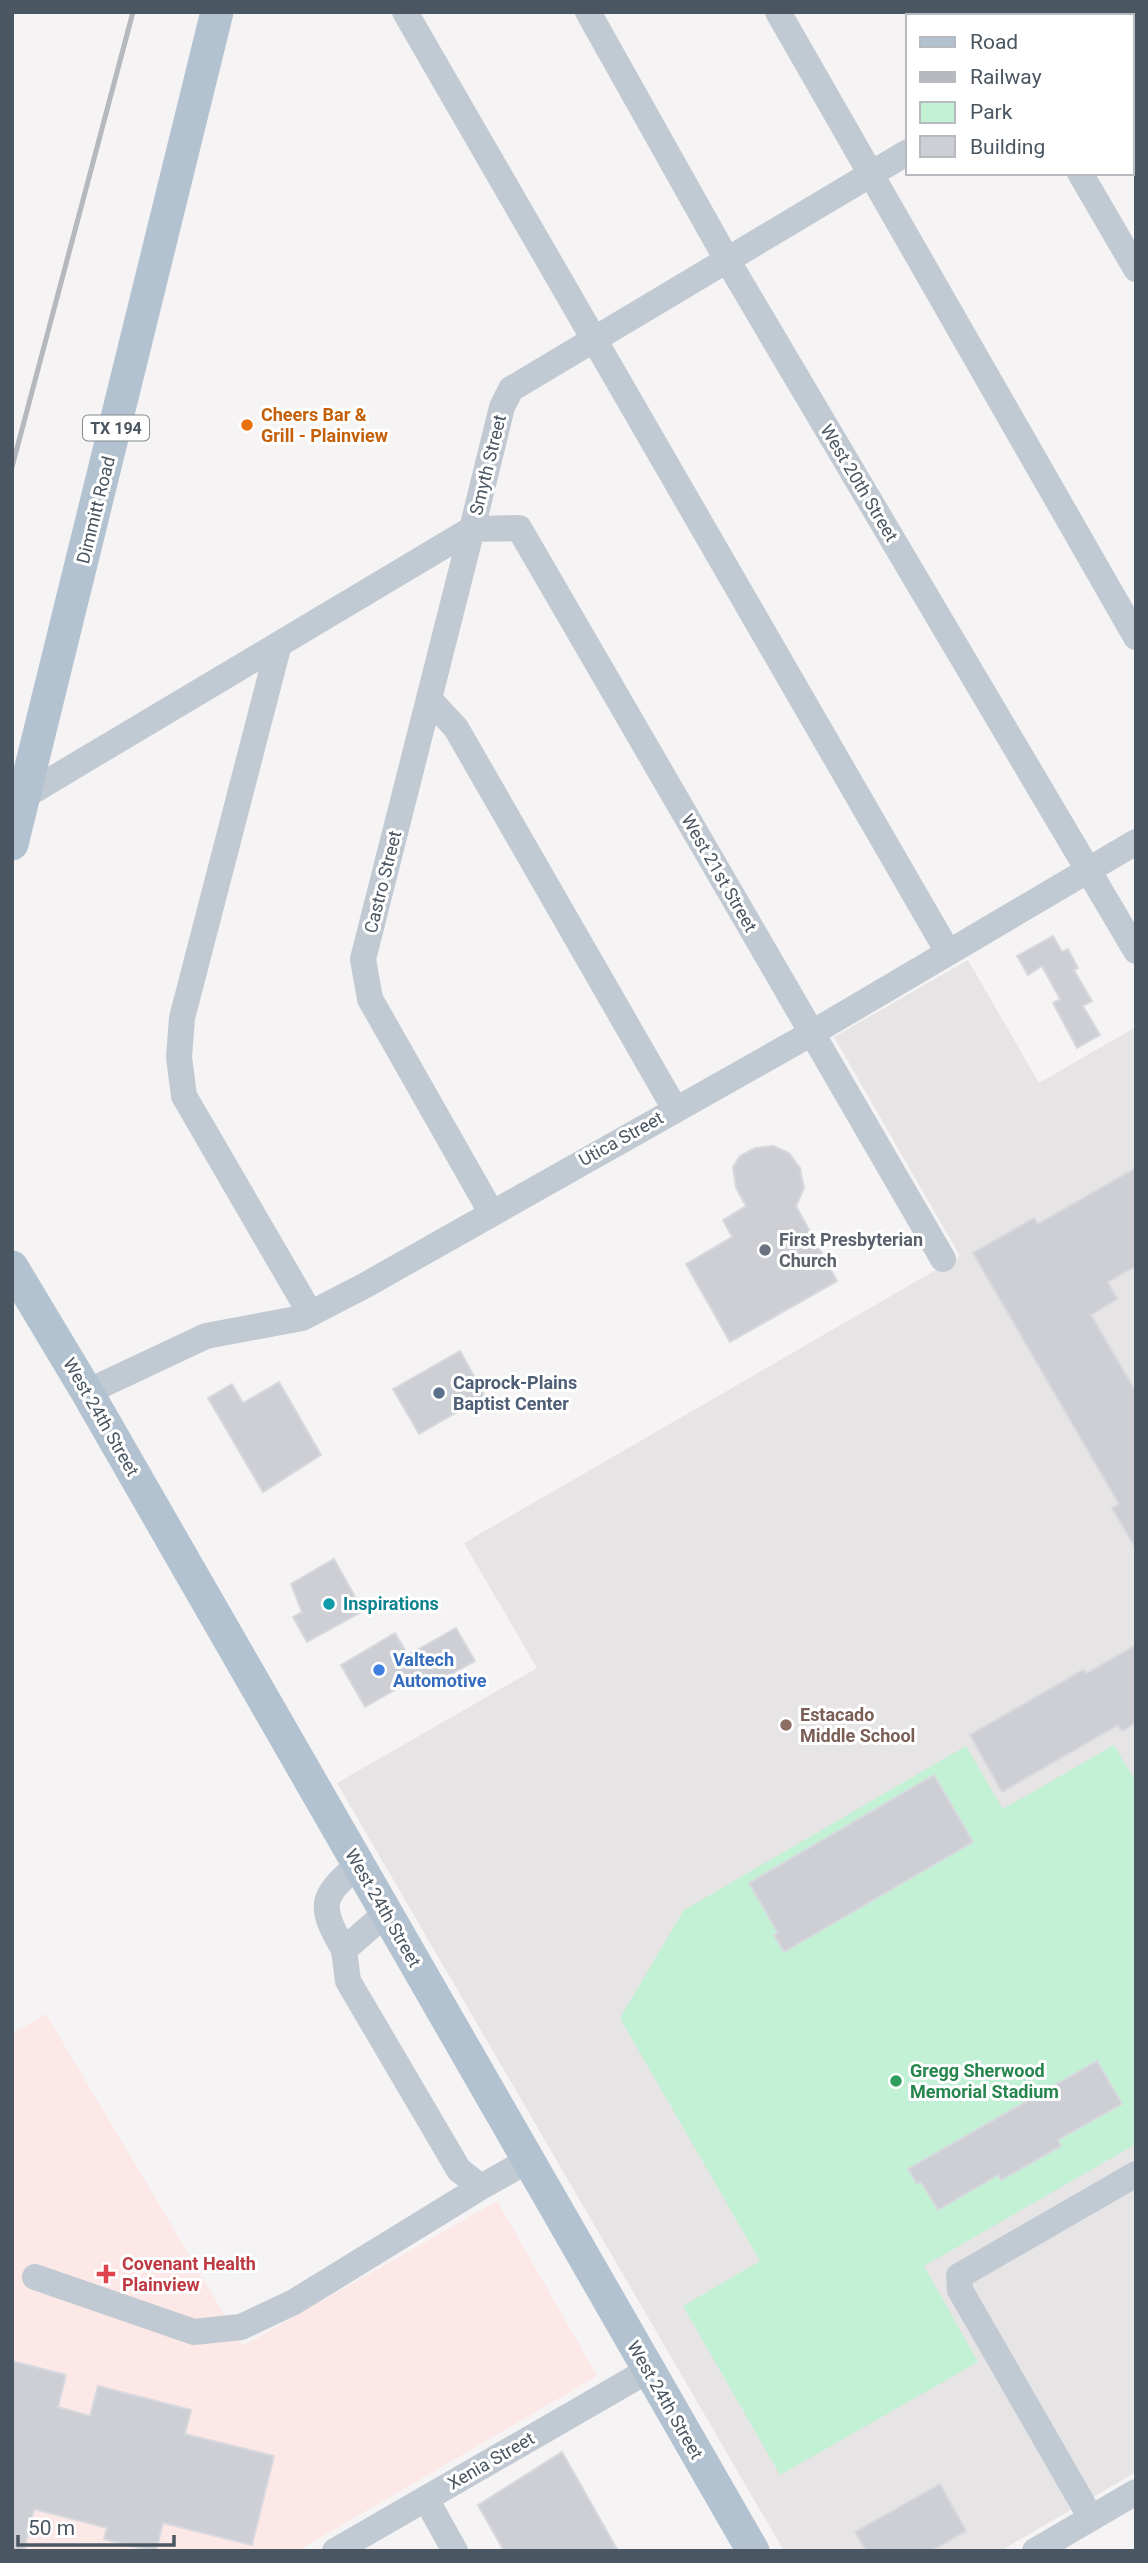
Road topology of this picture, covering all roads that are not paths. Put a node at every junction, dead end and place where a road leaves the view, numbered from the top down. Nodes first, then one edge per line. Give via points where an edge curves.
1 (217, 12) edge
2 (405, 12) edge
3 (588, 12) edge
4 (778, 12) edge
5 (906, 153) edge
6 (870, 174) junction
7 (1081, 175) edge
8 (726, 258) junction
9 (1136, 269) edge
10 (593, 337) junction
11 (472, 529) junction
12 (1136, 637) edge
13 (279, 644) junction
14 (429, 699) junction
15 (26, 794) junction
16 (1136, 842) edge
17 (12, 844) edge
18 (1088, 869) junction
19 (1136, 951) edge
20 (948, 952) junction
21 (812, 1033) junction
22 (676, 1109) junction
23 (491, 1212) junction
24 (943, 1259) dead end
25 (12, 1267) edge
26 (310, 1313) junction
27 (87, 1392) junction
28 (358, 1865) junction
29 (386, 1913) junction
30 (344, 1950) junction
31 (527, 2161) junction
32 (1136, 2174) edge
33 (481, 2187) junction
34 (35, 2277) dead end
35 (647, 2371) junction
36 (1136, 2492) edge
37 (426, 2499) junction
38 (1091, 2518) junction
39 (335, 2551) edge
40 (455, 2551) edge
41 (753, 2551) edge
42 (1035, 2551) edge

1 - 15 main road, Dimmitt Road / TX 194
2 - 10 street
3 - 8 street, West 20th Street
4 - 6 street
5 - 6 street, Smyth Street
6 - 8 street, Smyth Street
6 - 12 street
7 - 9 street
8 - 10 street, Smyth Street
8 - 18 street, West 20th Street
10 - 11 street, Smyth Street via 511,389 502,407
10 - 20 street
11 - 13 street, Smyth Street
11 - 14 street, Castro Street
11 - 21 street, West 21st Street via 520,528
13 - 15 street, Smyth Street
13 - 26 street via 182,1018 180,1082
14 - 22 street via 456,728
14 - 23 street, Castro Street via 363,960 370,999
15 - 17 main road, Dimmitt Road / TX 194
16 - 18 street, Utica Street
18 - 19 street, West 20th Street
18 - 20 street, Utica Street
20 - 21 street, Utica Street
21 - 22 street, Utica Street
21 - 24 street, West 21st Street
22 - 23 street, Utica Street
23 - 26 street, Utica Street
25 - 27 main road, West 24th Street
26 - 27 street, Utica Street via 206,1336
27 - 28 main road, West 24th Street
28 - 29 main road, West 24th Street
28 - 30 street via 334,1885 325,1909
29 - 30 street
29 - 31 main road, West 24th Street
30 - 33 street via 348,1981 459,2170
31 - 33 street
31 - 35 main road, West 24th Street
32 - 38 street via 958,2276 960,2290
33 - 34 street via 294,2302 241,2327 194,2332
35 - 37 street, Xenia Street
35 - 41 main road, West 24th Street
36 - 38 street
37 - 39 street, Xenia Street
37 - 40 street
38 - 42 street

